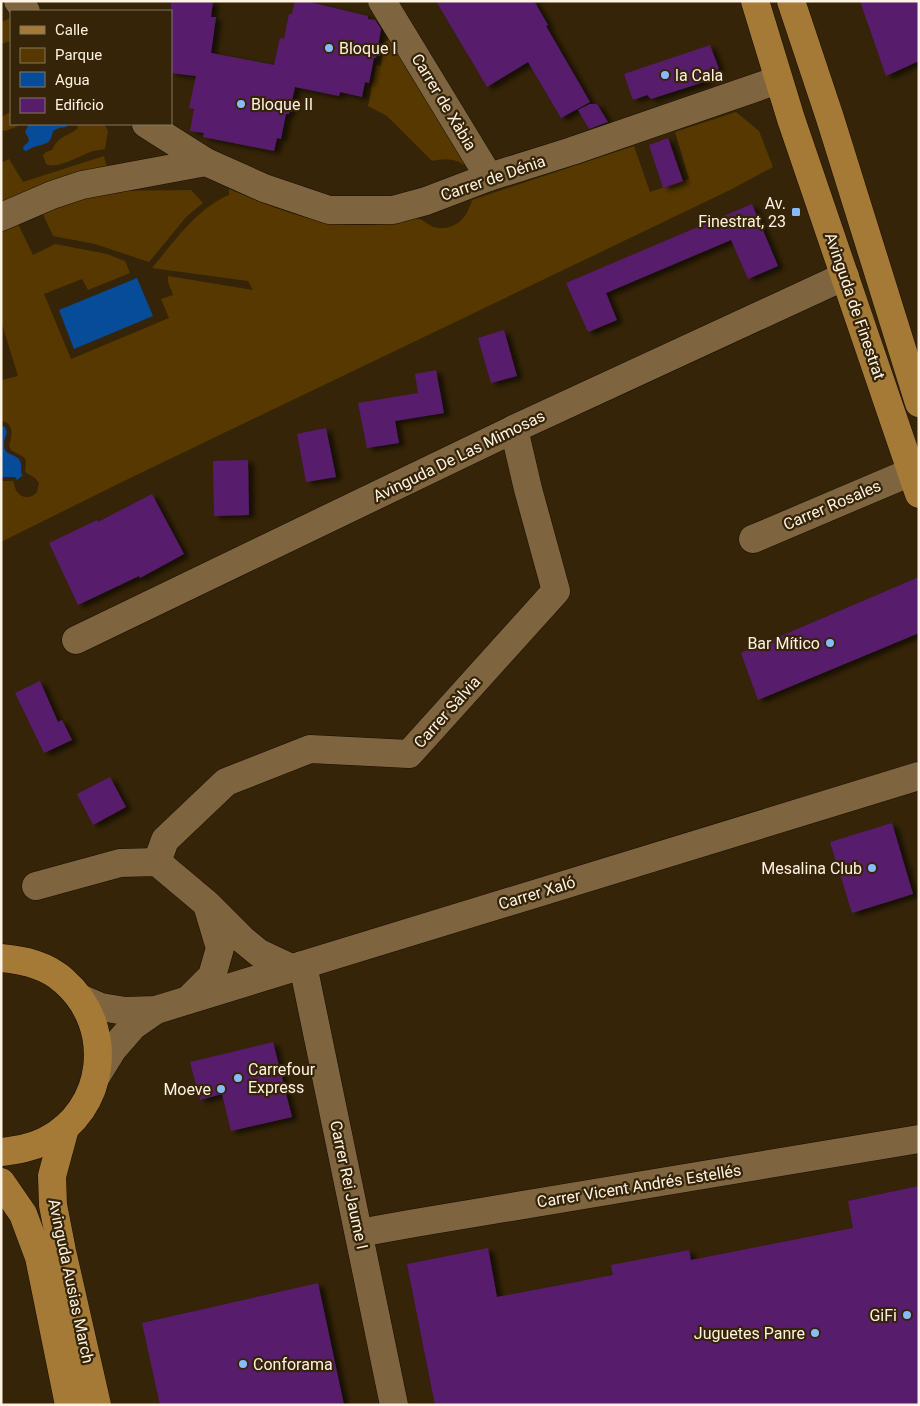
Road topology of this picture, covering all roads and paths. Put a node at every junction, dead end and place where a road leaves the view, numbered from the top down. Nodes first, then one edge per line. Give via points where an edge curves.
1 (382, 1) edge
2 (756, 1) edge
3 (791, 1) edge
4 (778, 80) junction
5 (148, 125) edge
6 (206, 162) junction
7 (489, 177) junction
8 (1, 217) edge
9 (845, 276) junction
10 (919, 403) edge
11 (514, 429) junction
12 (915, 483) edge
13 (753, 539) dead end
14 (76, 640) dead end
15 (919, 776) edge
16 (161, 851) junction
17 (36, 886) dead end
18 (207, 904) junction
19 (1, 958) edge
20 (297, 966) junction
21 (80, 998) junction
22 (187, 1001) junction
23 (156, 1010) junction
24 (97, 1075) junction
25 (65, 1128) junction
26 (919, 1139) edge
27 (1, 1152) edge
28 (1, 1182) edge
29 (359, 1233) junction
30 (69, 1405) edge
31 (98, 1405) edge
32 (394, 1405) edge

1 - 7 street, Carrer de Xàbia
2 - 4 main road, Avinguda de Finestrat
3 - 10 main road, Avinguda de Finestrat
4 - 7 street, Carrer de Dénia
4 - 9 main road, Avinguda de Finestrat
5 - 6 street, Carrer de Dénia
6 - 7 street, Carrer de Dénia via 264,188 330,210 393,210
6 - 8 street via 82,185
9 - 11 street, Avinguda De Las Mimosas
9 - 12 main road, Avinguda de Finestrat
11 - 14 street, Avinguda De Las Mimosas
11 - 16 street, Carrer Sàlvia via 556,591 409,754 310,749 226,782
12 - 13 street, Carrer Rosales
15 - 20 street, Carrer Xaló
16 - 17 street
16 - 18 street
18 - 20 street via 259,953
18 - 22 street via 220,948 212,976
19 - 21 main road via 21,959 44,967 64,980
20 - 22 street, Carrer Xaló
20 - 29 street, Carrer Rei Jaume I
21 - 23 street, Carrer Xaló via 125,1010
21 - 24 main road via 93,1022 98,1048
22 - 23 street, Carrer Xaló
23 - 24 street, Carrer Xaló via 133,1026
24 - 25 main road via 90,1095
25 - 27 main road via 31,1147
25 - 31 main road, Avinguda Ausias March via 52,1176 52,1205
26 - 29 street, Carrer Vicent Andrés Estellés
28 - 30 main road, Avinguda Ausias March via 24,1214 39,1257
29 - 32 street, Carrer Rei Jaume I

